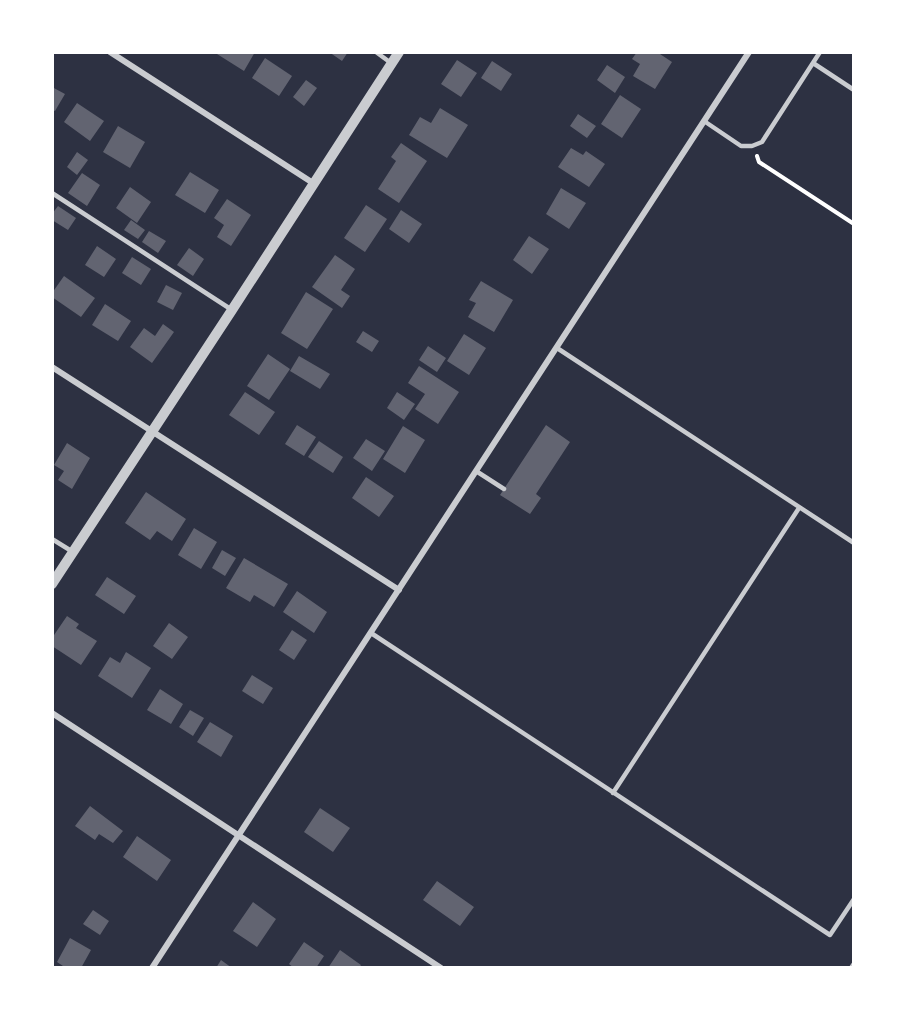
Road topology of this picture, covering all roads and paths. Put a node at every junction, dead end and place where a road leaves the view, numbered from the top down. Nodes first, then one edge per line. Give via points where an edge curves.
1 (110, 52) edge
2 (376, 52) edge
3 (399, 52) edge
4 (749, 52) edge
5 (820, 52) edge
6 (392, 63) junction
7 (813, 63) junction
8 (854, 90) edge
9 (704, 121) junction
10 (752, 146) junction
11 (313, 183) junction
12 (52, 193) edge
13 (854, 224) edge
14 (232, 310) junction
15 (557, 348) junction
16 (52, 367) edge
17 (153, 431) junction
18 (476, 471) junction
19 (504, 489) dead end
20 (799, 508) junction
21 (52, 538) edge
22 (854, 543) edge
23 (73, 552) junction
24 (52, 584) edge
25 (399, 590) junction
26 (371, 633) junction
27 (52, 713) edge
28 (614, 793) junction
29 (239, 836) junction
30 (854, 899) edge
31 (152, 968) edge
32 (441, 968) edge

1 - 11 street
2 - 6 lane
3 - 6 street
4 - 9 street
5 - 7 lane
6 - 11 street
7 - 8 lane
7 - 10 lane via 762,142
9 - 10 lane via 741,146
9 - 15 street
10 - 13 path via 759,162
11 - 14 street
12 - 14 lane
14 - 17 street
15 - 18 street
15 - 20 lane
16 - 17 street
17 - 23 street
17 - 25 street
18 - 19 lane
18 - 25 street
20 - 22 lane
20 - 28 lane
21 - 23 lane
23 - 24 street
25 - 26 street
26 - 28 lane
26 - 29 street
27 - 29 street
28 - 30 lane via 830,935
29 - 31 street
29 - 32 street

